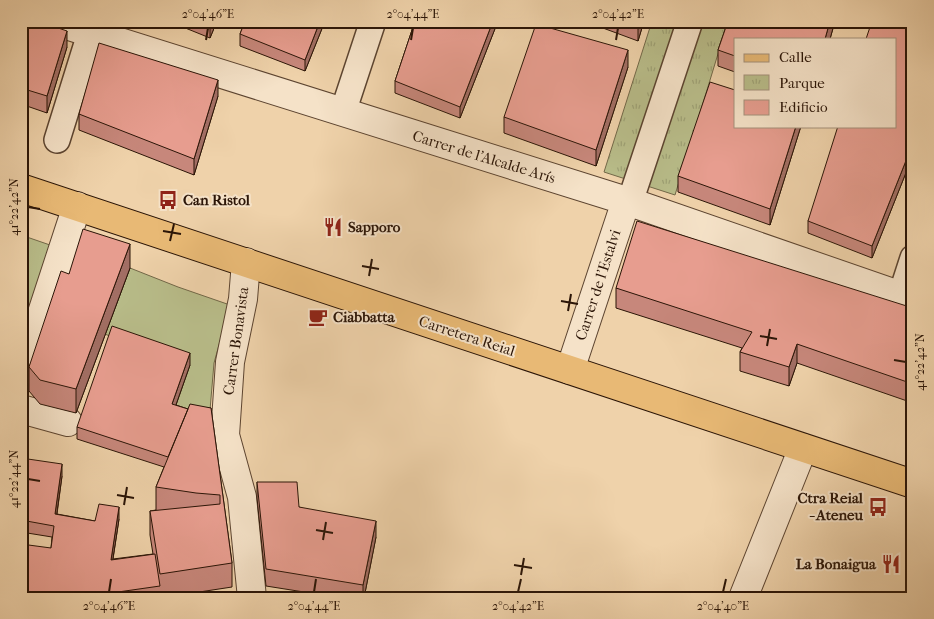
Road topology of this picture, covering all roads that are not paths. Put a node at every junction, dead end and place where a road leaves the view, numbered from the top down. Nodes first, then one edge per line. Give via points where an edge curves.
1 (53, 21) edge
2 (373, 21) edge
3 (690, 21) edge
4 (92, 27) edge
5 (343, 112) junction
6 (57, 140) dead end
7 (21, 188) edge
8 (628, 202) junction
9 (77, 206) junction
10 (913, 258) edge
11 (246, 262) junction
12 (907, 298) edge
13 (570, 370) junction
14 (21, 377) edge
15 (21, 409) edge
16 (68, 422) dead end
17 (803, 448) junction
18 (913, 484) edge
19 (252, 598) edge
20 (743, 598) edge

1 - 4 street, Carrer de l'Alcalde Arís
2 - 5 street
3 - 8 street
4 - 5 street, Carrer de l'Alcalde Arís
4 - 6 street
5 - 8 street, Carrer de l'Alcalde Arís
7 - 9 main road, Carretera Reial
8 - 12 street, Carrer de l'Alcalde Arís
8 - 13 street, Carrer de l'Estalvi
9 - 11 main road, Carretera Reial
9 - 14 street
10 - 12 street
11 - 13 main road, Carretera Reial
11 - 19 street, Carrer Bonavista via 243,299 230,362 225,435 242,497
13 - 17 main road, Carretera Reial
15 - 16 street
17 - 18 main road, Carretera Reial
17 - 20 street

